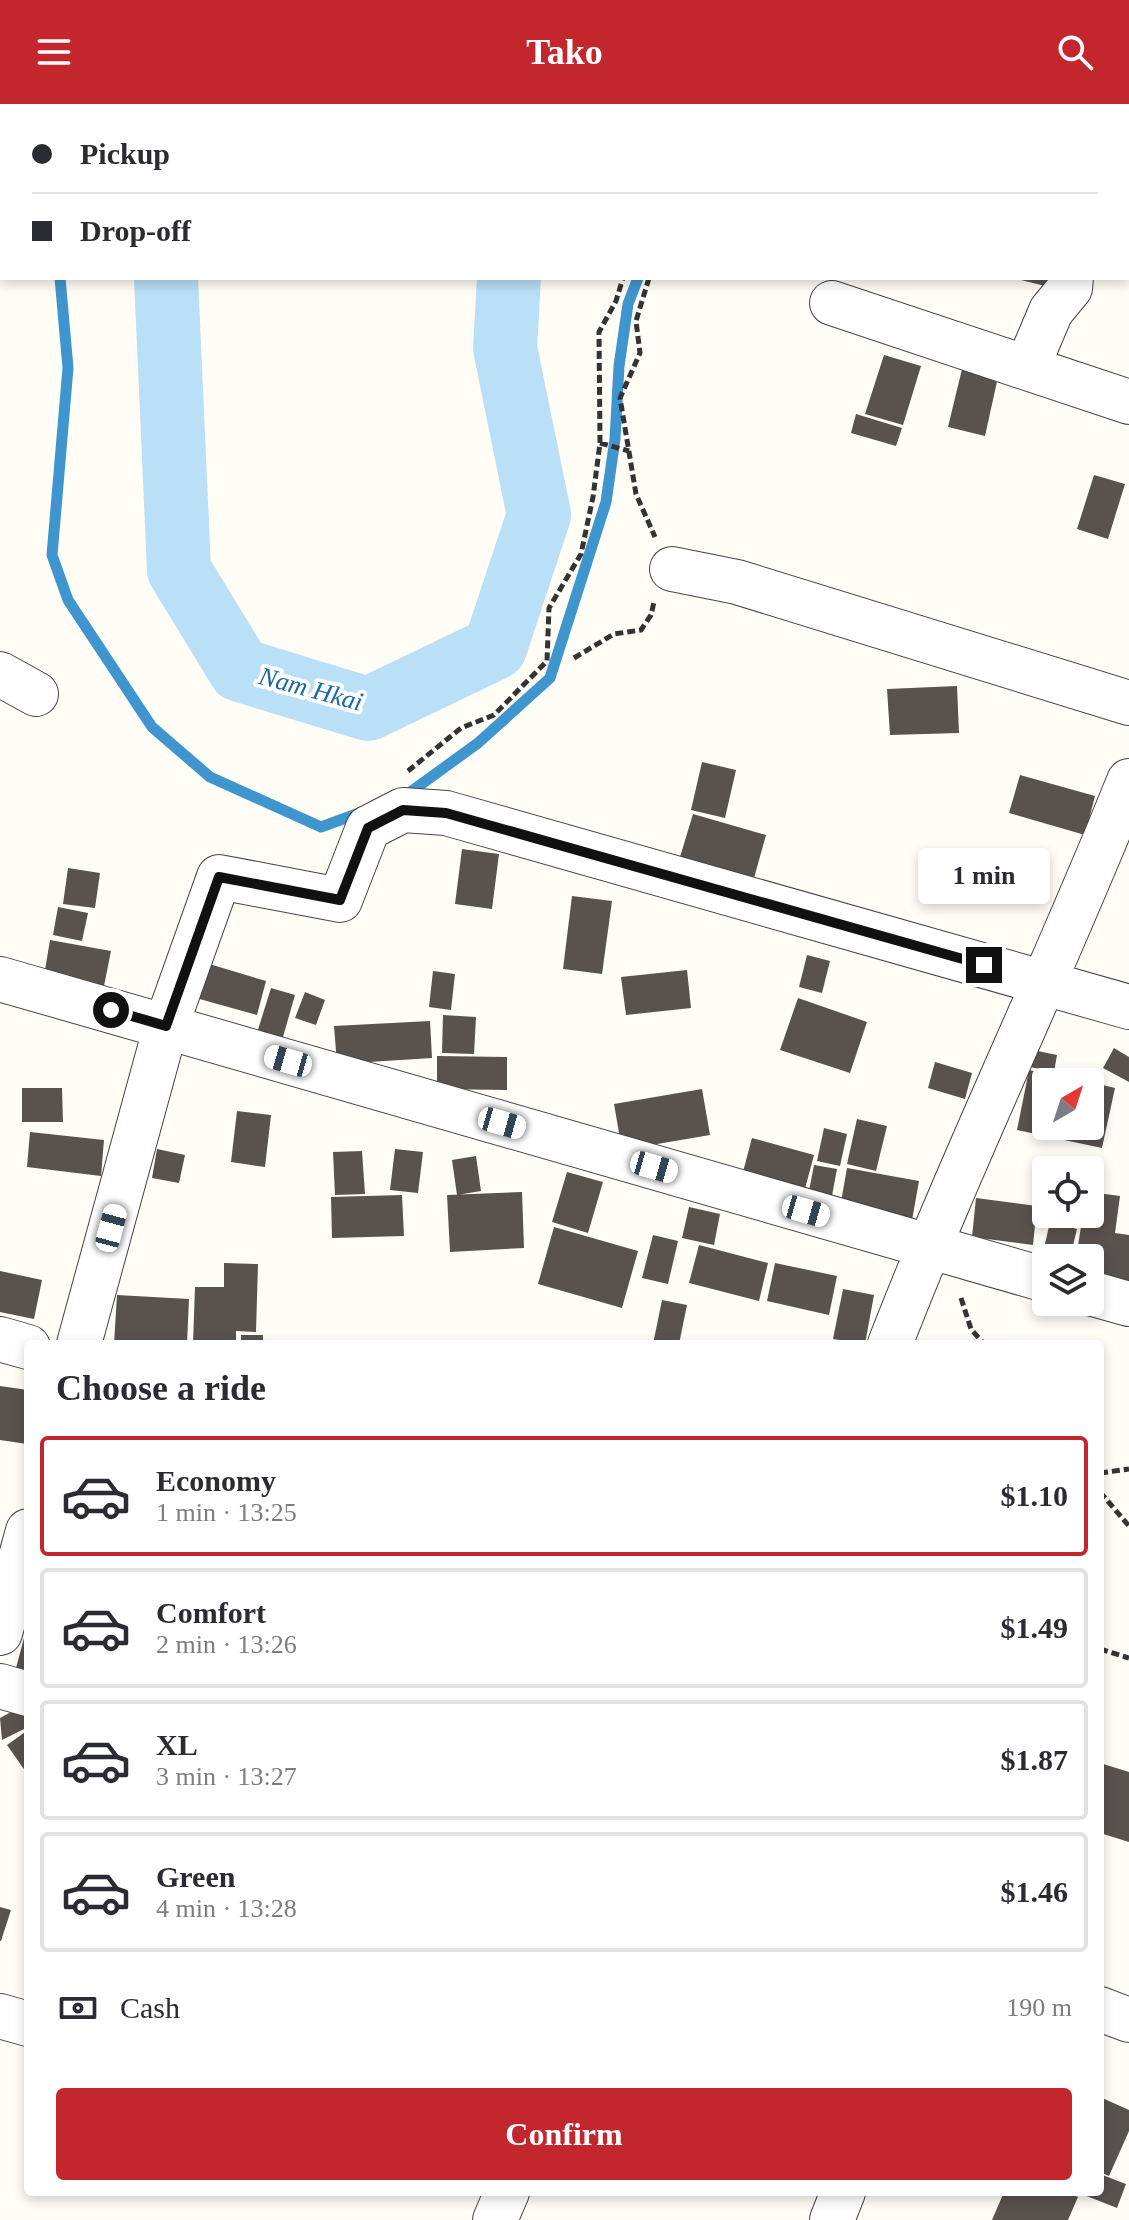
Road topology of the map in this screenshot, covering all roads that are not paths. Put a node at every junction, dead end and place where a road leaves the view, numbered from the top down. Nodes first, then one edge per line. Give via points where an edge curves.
1 (1071, 280) edge
2 (832, 303) dead end
3 (1027, 368) junction
4 (1129, 402) edge
5 (672, 569) road end
6 (1129, 703) edge
7 (1129, 781) edge
8 (0, 979) edge
9 (1044, 982) junction
10 (1129, 1007) edge
11 (166, 1026) junction
12 (928, 1246) junction
13 (1032, 1276) edge
14 (1104, 1297) edge
15 (1129, 1304) edge
16 (0, 1339) edge
17 (80, 1340) edge
18 (892, 1340) edge
19 (24, 1346) edge
20 (24, 1546) edge
21 (0, 1633) edge
22 (0, 1686) edge
23 (24, 1693) edge
24 (1104, 2011) edge
25 (0, 2016) edge
26 (1129, 2020) edge
27 (24, 2023) edge
28 (505, 2196) edge
29 (841, 2196) edge
30 (495, 2220) edge
31 (832, 2220) edge

1 - 3 street
2 - 3 street
3 - 4 street
5 - 6 street via 737,582
7 - 9 street
8 - 11 street
9 - 10 street
9 - 11 street via 446,813 403,810 368,828 340,900 219,877
9 - 12 street
11 - 12 street
11 - 17 street
12 - 13 street
12 - 18 street
14 - 15 street
16 - 19 street
20 - 21 street
22 - 23 street
24 - 26 street
25 - 27 street
28 - 30 street
29 - 31 street

